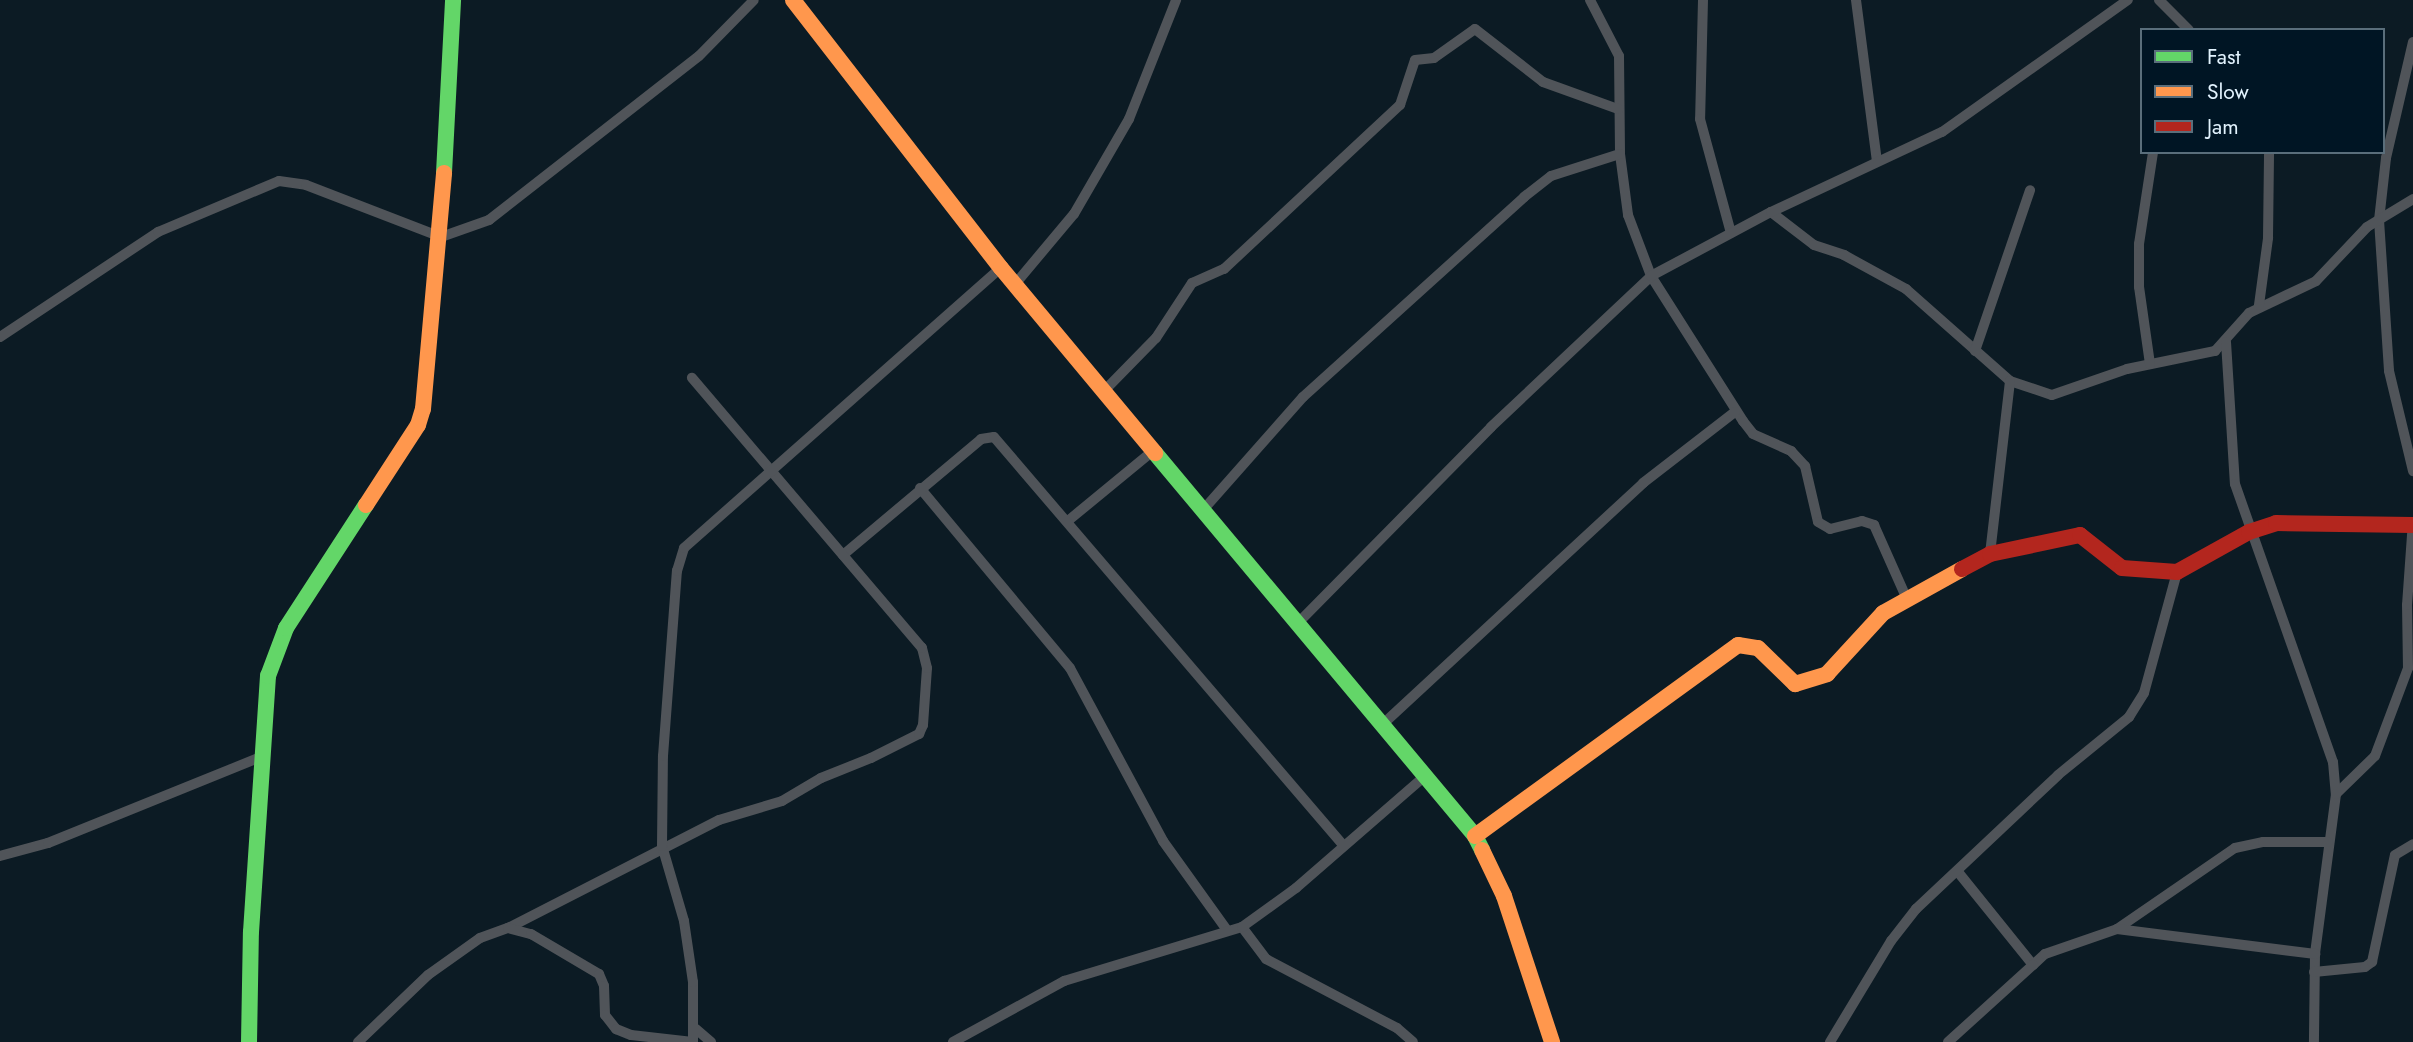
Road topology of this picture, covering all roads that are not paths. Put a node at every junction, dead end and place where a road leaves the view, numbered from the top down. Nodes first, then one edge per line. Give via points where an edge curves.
1 (453, 0) edge
2 (754, 0) edge
3 (793, 0) edge
4 (1176, 0) edge
5 (1590, 0) edge
6 (1703, 0) edge
7 (1856, 0) edge
8 (2128, 0) edge
9 (2159, 0) edge
10 (2183, 28) edge
11 (2413, 42) edge
12 (1618, 109) junction
13 (1620, 154) junction
14 (2153, 154) edge
15 (2269, 154) edge
16 (1877, 161) junction
17 (2030, 190) dead end
18 (2413, 199) edge
19 (1771, 212) junction
20 (2379, 220) junction
21 (1731, 233) junction
22 (441, 237) junction
23 (1001, 268) junction
24 (1651, 276) junction
25 (1016, 283) junction
26 (2259, 305) junction
27 (0, 337) edge
28 (2226, 342) junction
29 (1975, 351) junction
30 (2150, 364) junction
31 (692, 378) dead end
32 (2010, 381) junction
33 (1105, 390) junction
34 (1735, 412) junction
35 (1154, 450) junction
36 (772, 469) junction
37 (2413, 471) edge
38 (920, 488) junction
39 (1203, 510) junction
40 (1069, 520) junction
41 (2413, 524) edge
42 (2249, 532) junction
43 (1990, 554) junction
44 (843, 555) junction
45 (2177, 572) junction
46 (1906, 597) junction
47 (1297, 624) junction
48 (1383, 724) junction
49 (261, 757) junction
50 (1426, 775) junction
51 (2336, 794) junction
52 (1475, 836) junction
53 (2328, 842) junction
54 (2413, 844) edge
55 (1343, 845) junction
56 (662, 846) junction
57 (0, 856) edge
58 (1958, 872) junction
59 (1242, 927) junction
60 (508, 928) junction
61 (2117, 929) junction
62 (1227, 930) junction
63 (2315, 954) junction
64 (2033, 965) junction
65 (2314, 972) junction
66 (696, 1029) junction
67 (249, 1042) edge
68 (358, 1042) edge
69 (693, 1042) edge
70 (712, 1042) edge
71 (953, 1042) edge
72 (1413, 1042) edge
73 (1552, 1042) edge
74 (1829, 1042) edge
75 (1948, 1042) edge
76 (2314, 1042) edge

1 - 22 street
2 - 22 street via 699,56 536,187 489,220
3 - 23 street
4 - 25 street via 1129,119 1074,214
5 - 12 street via 1619,56
6 - 21 street via 1700,119
7 - 16 street
8 - 16 street via 1942,132
9 - 10 street
11 - 20 street via 2386,158
12 - 13 street
12 - 33 street via 1543,82 1475,29 1434,58 1415,60 1400,105 1224,269 1192,283 1156,338
13 - 24 street via 1629,215
13 - 39 street via 1551,176 1524,197 1303,397
14 - 30 street via 2139,244 2138,287
15 - 26 street via 2268,238
16 - 19 street
17 - 29 street
18 - 20 street
19 - 21 street
19 - 29 street via 1814,245 1906,289
20 - 26 street via 2356,238 2327,273
20 - 37 street via 2389,371
21 - 24 street
22 - 27 street via 306,185 279,181 158,232
22 - 49 street via 418,425 286,628 268,676
23 - 25 street
23 - 36 street
24 - 34 street
24 - 47 street via 1491,427
25 - 33 street
26 - 28 street
28 - 30 street via 2200,356
28 - 42 street via 2235,484
29 - 32 street
30 - 32 street via 2062,394 2041,393
31 - 36 street
32 - 43 street
33 - 35 street
34 - 46 street via 1753,434 1791,452 1804,466 1823,528 1862,521 1874,525
34 - 48 street via 1643,483
35 - 39 street
35 - 40 street
36 - 44 street
36 - 56 street via 697,532 684,548 677,570 663,756
38 - 40 street via 981,439 994,437
38 - 44 street
38 - 62 street via 1070,668 1163,841
39 - 47 street
40 - 55 street
41 - 42 street via 2303,521
41 - 51 street via 2407,605 2409,668 2375,756
42 - 45 street
42 - 51 street via 2328,737
43 - 45 street via 2080,535 2122,568
43 - 46 street
44 - 56 street via 922,648 927,706 919,734 821,778 782,801 719,820
45 - 58 street via 2144,693 2129,717 2058,775
46 - 52 street via 1876,620 1838,666 1804,682 1790,682 1758,648 1738,645
47 - 48 street
48 - 50 street
49 - 57 street via 48,843
49 - 67 street
50 - 52 street
50 - 55 street
51 - 53 street
52 - 73 street via 1504,896
53 - 61 street via 2263,842 2235,848
53 - 63 street
54 - 65 street via 2395,855 2372,962 2365,967
55 - 59 street via 1296,888
56 - 60 street
56 - 66 street via 684,921
58 - 64 street
58 - 74 street via 1916,909 1891,941
59 - 62 street
59 - 72 street via 1266,959 1397,1028
60 - 68 street via 480,937 428,975
60 - 69 street via 531,934 599,974 605,1015 616,1028 631,1035
61 - 63 street
61 - 64 street via 2045,954
62 - 71 street via 1064,981
63 - 65 street
64 - 75 street
65 - 76 street
66 - 69 street
66 - 70 street

